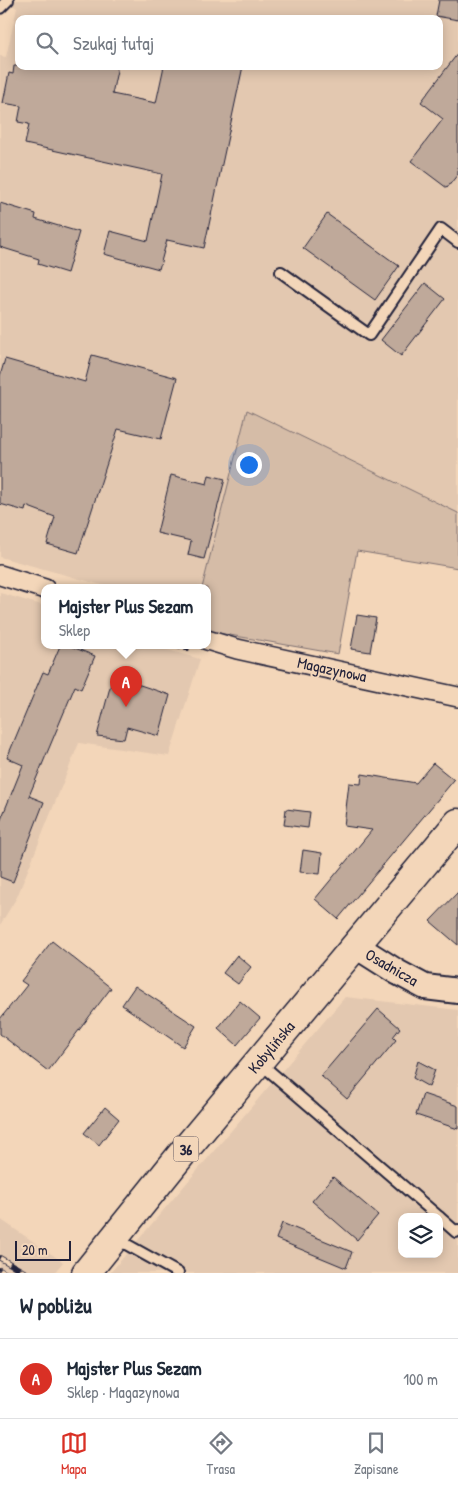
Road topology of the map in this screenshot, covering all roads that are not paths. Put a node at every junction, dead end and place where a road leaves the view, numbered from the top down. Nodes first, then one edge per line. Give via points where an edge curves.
1 (8, 0) edge
2 (0, 8) edge
3 (458, 242) edge
4 (281, 272) dead end
5 (0, 575) edge
6 (41, 588) edge
7 (211, 641) edge
8 (458, 697) edge
9 (458, 822) edge
10 (356, 946) junction
11 (458, 990) edge
12 (259, 1062) junction
13 (434, 1213) edge
14 (443, 1220) edge
15 (457, 1232) edge
16 (114, 1237) junction
17 (86, 1273) edge
18 (178, 1273) edge

1 - 2 lane
3 - 4 lane via 441,229 369,335
5 - 6 street
7 - 8 street, Magazynowa
9 - 10 main road, Kobylińska / 36
10 - 11 street, Osadnicza via 425,986
10 - 12 main road, Kobylińska / 36
12 - 13 lane
12 - 16 main road, Kobylińska / 36
14 - 15 lane
16 - 17 main road, Kobylińska / 36
16 - 18 lane

